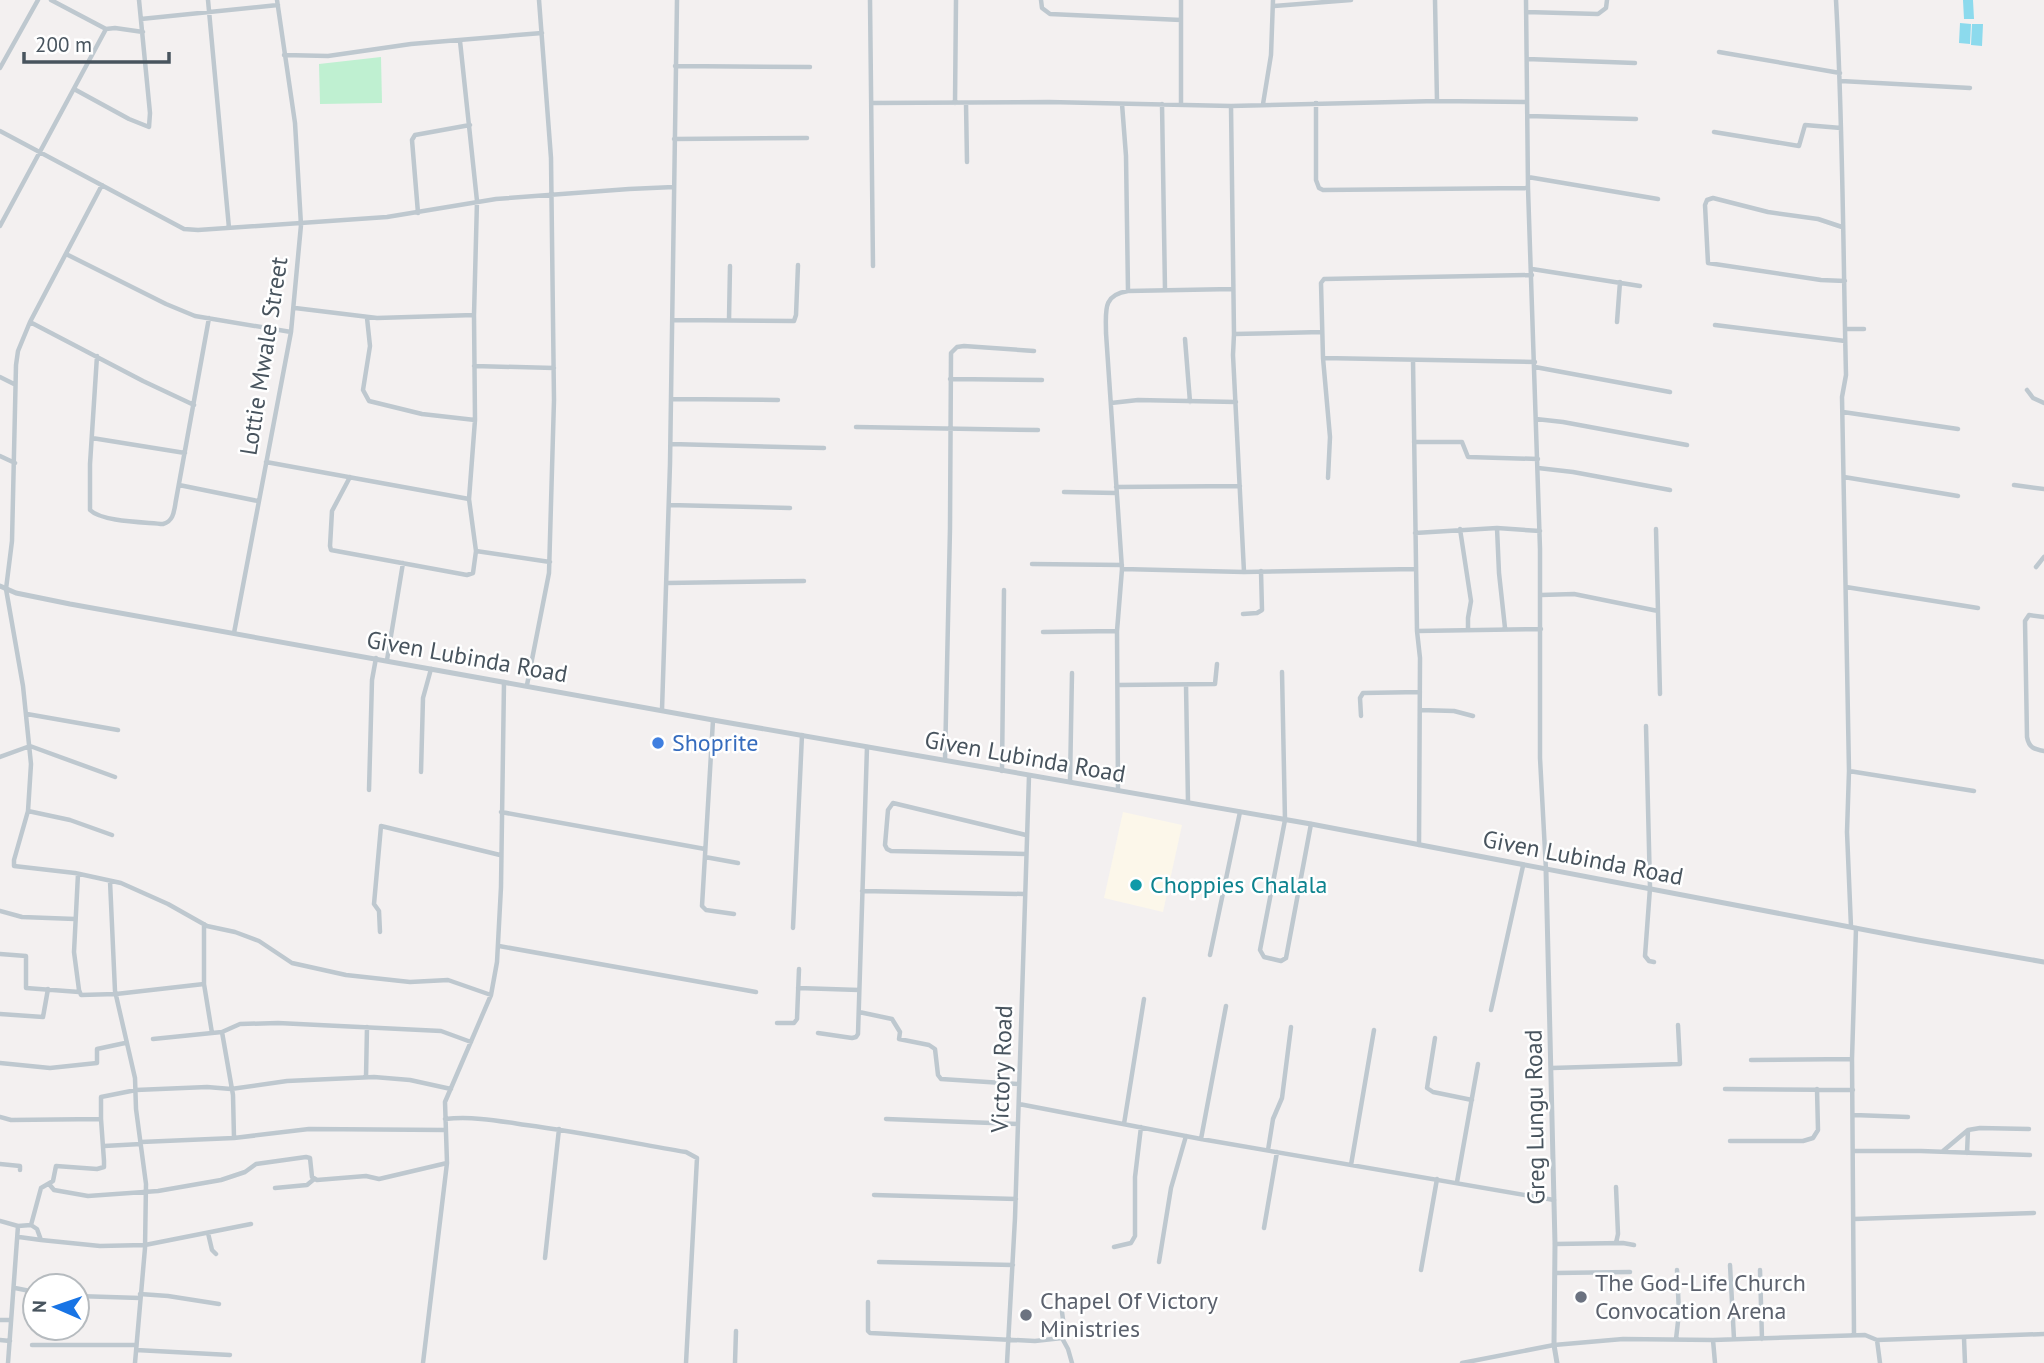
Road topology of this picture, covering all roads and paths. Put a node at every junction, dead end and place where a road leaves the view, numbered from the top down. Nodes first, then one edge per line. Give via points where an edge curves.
1 (38, 0) edge
2 (51, 0) edge
3 (139, 0) edge
4 (208, 0) edge
5 (539, 0) edge
6 (677, 0) edge
7 (870, 0) edge
8 (956, 0) edge
9 (1041, 0) edge
10 (1181, 0) edge
11 (1351, 0) edge
12 (1435, 0) edge
13 (1526, 0) edge
14 (1607, 0) edge
15 (1836, 0) edge
16 (277, 3) edge
17 (1273, 3) edge
18 (1526, 12) junction
19 (210, 13) junction
20 (141, 19) junction
21 (1181, 20) junction
22 (106, 29) junction
23 (143, 32) junction
24 (542, 33) junction
25 (460, 41) junction
26 (1719, 52) dead end
27 (284, 55) junction
28 (1527, 59) junction
29 (1635, 63) dead end
30 (675, 66) junction
31 (810, 67) dead end
32 (0, 68) edge
33 (1840, 73) junction
34 (1841, 81) junction
35 (1970, 88) dead end
36 (74, 89) junction
37 (1437, 101) junction
38 (1527, 102) junction
39 (871, 103) junction
40 (955, 103) junction
41 (966, 103) junction
42 (1316, 103) junction
43 (1122, 104) junction
44 (1162, 104) junction
45 (1181, 104) junction
46 (1263, 104) junction
47 (1231, 106) junction
48 (1528, 116) junction
49 (1636, 119) dead end
50 (470, 125) junction
51 (1841, 128) junction
52 (0, 131) edge
53 (1714, 132) dead end
54 (807, 138) dead end
55 (674, 139) junction
56 (40, 151) junction
57 (967, 162) dead end
58 (1528, 177) junction
59 (102, 186) junction
60 (674, 187) junction
61 (1528, 188) junction
62 (552, 196) junction
63 (1658, 200) dead end
64 (477, 201) junction
65 (418, 213) junction
66 (301, 225) junction
67 (0, 226) edge
68 (1842, 227) junction
69 (229, 228) junction
70 (66, 254) junction
71 (798, 265) dead end
72 (730, 266) dead end
73 (873, 266) dead end
74 (1532, 269) junction
75 (1532, 275) junction
76 (1845, 281) junction
77 (1620, 282) junction
78 (1640, 286) dead end
79 (1233, 289) junction
80 (1165, 290) junction
81 (1128, 291) junction
82 (295, 308) junction
83 (474, 315) junction
84 (209, 318) junction
85 (368, 318) junction
86 (673, 320) junction
87 (729, 320) junction
88 (30, 321) junction
89 (1617, 322) dead end
90 (1715, 325) dead end
91 (1845, 329) junction
92 (1864, 329) dead end
93 (291, 332) junction
94 (1322, 332) junction
95 (1234, 334) junction
96 (1185, 339) dead end
97 (1845, 341) junction
98 (1034, 351) dead end
99 (97, 356) junction
100 (1323, 358) junction
101 (1413, 360) junction
102 (1535, 365) junction
103 (474, 366) junction
104 (554, 369) junction
105 (0, 377) edge
106 (950, 379) junction
107 (1042, 380) dead end
108 (15, 384) junction
109 (2026, 390) dead end
110 (1670, 392) dead end
111 (672, 398) junction
112 (778, 400) dead end
113 (1190, 402) junction
114 (1236, 402) junction
115 (1111, 403) junction
116 (2044, 403) edge
117 (194, 405) junction
118 (1843, 412) junction
119 (1536, 419) junction
120 (475, 421) junction
121 (856, 427) dead end
122 (950, 428) junction
123 (1958, 429) dead end
124 (1038, 430) dead end
125 (92, 438) junction
126 (1414, 442) junction
127 (671, 444) junction
128 (1687, 444) dead end
129 (824, 447) dead end
130 (185, 453) junction
131 (0, 456) edge
132 (1538, 459) junction
133 (266, 462) junction
134 (15, 463) junction
135 (1538, 468) junction
136 (1844, 477) junction
137 (350, 478) junction
138 (1328, 478) dead end
139 (179, 485) junction
140 (2014, 485) dead end
141 (1240, 486) junction
142 (2044, 489) edge
143 (1116, 490) junction
144 (1670, 490) dead end
145 (1064, 492) dead end
146 (1958, 496) dead end
147 (469, 499) junction
148 (258, 501) junction
149 (669, 505) junction
150 (790, 508) dead end
151 (1497, 527) junction
152 (1460, 529) junction
153 (1656, 529) dead end
154 (1540, 531) junction
155 (1415, 533) junction
156 (476, 551) junction
157 (2044, 557) edge
158 (550, 562) junction
159 (403, 563) junction
160 (1032, 565) dead end
161 (1122, 567) junction
162 (2036, 567) dead end
163 (1415, 569) junction
164 (1261, 571) junction
165 (1244, 572) junction
166 (804, 581) dead end
167 (667, 583) junction
168 (3, 587) edge
169 (1846, 587) junction
170 (1004, 590) dead end
171 (1541, 595) junction
172 (1978, 608) dead end
173 (1658, 611) junction
174 (1243, 614) dead end
175 (2044, 617) edge
176 (1505, 628) junction
177 (1468, 629) junction
178 (1541, 629) junction
179 (1117, 631) junction
180 (1417, 631) junction
181 (1043, 632) dead end
182 (234, 633) junction
183 (376, 657) junction
184 (387, 660) junction
185 (1217, 664) dead end
186 (431, 667) junction
187 (1283, 672) dead end
188 (1072, 673) dead end
189 (504, 682) junction
190 (527, 685) junction
191 (1118, 685) junction
192 (1186, 685) junction
193 (1420, 692) junction
194 (1660, 694) dead end
195 (662, 710) junction
196 (1420, 710) junction
197 (27, 715) junction
198 (1361, 716) dead end
199 (1473, 716) dead end
200 (713, 720) junction
201 (1646, 726) dead end
202 (118, 730) dead end
203 (802, 735) junction
204 (30, 746) junction
205 (867, 747) junction
206 (2044, 751) edge
207 (0, 757) edge
208 (945, 761) junction
209 (1002, 771) junction
210 (1849, 771) junction
211 (421, 772) dead end
212 (1029, 776) junction
213 (115, 777) dead end
214 (1070, 782) junction
215 (369, 790) dead end
216 (1118, 790) junction
217 (1974, 791) dead end
218 (1188, 802) junction
219 (28, 811) junction
220 (500, 812) junction
221 (1240, 812) junction
222 (1285, 820) junction
223 (1311, 824) junction
224 (112, 835) dead end
225 (1026, 835) junction
226 (1419, 845) junction
227 (705, 849) junction
228 (1026, 854) junction
229 (500, 855) junction
230 (705, 857) junction
231 (738, 863) dead end
232 (1523, 866) junction
233 (1546, 870) junction
234 (78, 874) junction
235 (110, 881) junction
236 (1650, 888) junction
237 (862, 891) junction
238 (1024, 894) junction
239 (0, 911) edge
240 (734, 915) dead end
241 (75, 919) junction
242 (204, 925) junction
243 (793, 928) dead end
244 (1854, 928) junction
245 (380, 932) dead end
246 (499, 946) junction
247 (0, 954) edge
248 (1210, 955) dead end
249 (1654, 962) dead end
250 (2044, 962) edge
251 (799, 969) dead end
252 (204, 984) junction
253 (798, 988) junction
254 (48, 989) junction
255 (859, 990) junction
256 (79, 992) junction
257 (756, 992) dead end
258 (116, 995) junction
259 (491, 995) junction
260 (1144, 999) dead end
261 (1226, 1006) dead end
262 (1491, 1010) dead end
263 (859, 1012) junction
264 (0, 1014) edge
265 (777, 1023) dead end
266 (1678, 1025) dead end
267 (367, 1027) junction
268 (1291, 1027) dead end
269 (1374, 1030) dead end
270 (212, 1032) junction
271 (222, 1032) junction
272 (818, 1033) dead end
273 (1435, 1038) dead end
274 (153, 1039) dead end
275 (471, 1042) junction
276 (125, 1043) junction
277 (1852, 1059) junction
278 (1751, 1060) dead end
279 (0, 1063) edge
280 (1478, 1064) dead end
281 (1552, 1068) junction
282 (366, 1077) junction
283 (1019, 1084) junction
284 (231, 1089) junction
285 (451, 1089) junction
286 (1725, 1089) dead end
287 (1817, 1089) junction
288 (136, 1090) junction
289 (1853, 1090) junction
290 (1472, 1100) junction
291 (1019, 1104) junction
292 (1853, 1115) junction
293 (0, 1117) edge
294 (1908, 1117) dead end
295 (101, 1119) junction
296 (445, 1119) junction
297 (886, 1119) dead end
298 (1018, 1124) junction
299 (1124, 1124) junction
300 (1141, 1127) junction
301 (559, 1129) junction
302 (2029, 1129) dead end
303 (446, 1130) junction
304 (1968, 1130) junction
305 (1186, 1136) junction
306 (234, 1138) junction
307 (1201, 1139) junction
308 (1730, 1141) dead end
309 (141, 1143) junction
310 (104, 1146) junction
311 (1268, 1150) junction
312 (1277, 1152) junction
313 (1853, 1152) junction
314 (1942, 1152) junction
315 (1967, 1153) junction
316 (2030, 1154) dead end
317 (447, 1163) junction
318 (0, 1164) edge
319 (1351, 1165) junction
320 (20, 1170) dead end
321 (1437, 1179) junction
322 (313, 1180) junction
323 (1457, 1182) junction
324 (49, 1184) junction
325 (1616, 1186) dead end
326 (275, 1188) dead end
327 (146, 1193) junction
328 (874, 1195) dead end
329 (1016, 1199) junction
330 (1554, 1200) junction
331 (2034, 1213) dead end
332 (1854, 1219) junction
333 (0, 1221) edge
334 (251, 1224) dead end
335 (31, 1225) junction
336 (19, 1226) junction
337 (1264, 1228) dead end
338 (208, 1233) junction
339 (19, 1237) junction
340 (41, 1240) junction
341 (1616, 1243) junction
342 (1555, 1244) junction
343 (145, 1245) junction
344 (1634, 1245) dead end
345 (1114, 1247) dead end
346 (216, 1254) dead end
347 (545, 1258) dead end
348 (879, 1262) dead end
349 (1159, 1262) dead end
350 (1013, 1265) junction
351 (1731, 1265) dead end
352 (1421, 1270) dead end
353 (1676, 1270) dead end
354 (1760, 1270) dead end
355 (1630, 1272) dead end
356 (1555, 1273) junction
357 (15, 1288) junction
358 (21, 1289) edge
359 (91, 1296) edge
360 (140, 1296) junction
361 (868, 1302) dead end
362 (219, 1304) dead end
363 (1062, 1312) dead end
364 (0, 1320) edge
365 (11, 1320) junction
366 (736, 1331) dead end
367 (2044, 1334) edge
368 (1854, 1335) junction
369 (1062, 1338) junction
370 (1964, 1338) junction
371 (1008, 1339) junction
372 (1676, 1339) junction
373 (1734, 1339) junction
374 (1762, 1339) junction
375 (0, 1340) edge
376 (1713, 1340) junction
377 (1877, 1340) junction
378 (10, 1341) junction
379 (32, 1345) dead end
380 (1554, 1345) junction
381 (136, 1348) junction
382 (230, 1355) dead end
383 (1471, 1362) edge
384 (8, 1363) edge
385 (135, 1363) edge
386 (423, 1363) edge
387 (686, 1363) edge
388 (735, 1363) edge
389 (1007, 1363) edge
390 (1072, 1363) edge
391 (1462, 1363) edge
392 (1557, 1363) edge
393 (1715, 1363) edge
394 (1880, 1363) edge
395 (1965, 1363) edge

1 - 32 street
2 - 22 street
3 - 20 street
4 - 19 street
5 - 24 street
6 - 30 street
7 - 39 street
8 - 40 street
9 - 21 street via 1042,8 1050,13
10 - 21 street
11 - 17 street
12 - 37 street
13 - 18 street
14 - 18 street via 1598,14
15 - 33 street
16 - 19 street
16 - 27 street, Lottie Mwale Street
17 - 46 street
18 - 28 street
19 - 20 street
19 - 69 street
20 - 23 street
21 - 45 street
22 - 23 street
22 - 36 street
23 - 36 street via 149,127
24 - 25 street
24 - 62 street
25 - 27 street via 328,56
25 - 50 street
26 - 33 street
27 - 66 street, Lottie Mwale Street via 295,122
28 - 29 street
28 - 38 street
30 - 31 street
30 - 55 street
33 - 34 street
34 - 35 street
34 - 51 street
36 - 56 street
37 - 38 street
37 - 42 street
38 - 48 street
39 - 40 street
39 - 73 street
40 - 41 street
41 - 43 street
41 - 57 street
42 - 46 street
42 - 61 street via 1316,180 1323,190
43 - 44 street
43 - 81 street
44 - 45 street
44 - 80 street
45 - 47 street
46 - 47 street
47 - 79 street
48 - 49 street
48 - 58 street
50 - 64 street
50 - 65 street via 415,135 412,140
51 - 53 street via 1805,125 1799,146
51 - 68 street
52 - 56 street
54 - 55 street
55 - 60 street
56 - 59 street
56 - 67 street
58 - 61 street
58 - 63 street
59 - 69 street via 184,229
59 - 70 street
60 - 62 street
60 - 86 street
61 - 74 street
62 - 64 street
62 - 104 street
64 - 65 street
64 - 83 street
65 - 66 street
66 - 69 street
66 - 82 street, Lottie Mwale Street
68 - 76 street
68 - 76 street via 1713,198 1705,205 1708,263
70 - 84 street via 166,304
70 - 88 street
71 - 87 street via 793,321
72 - 87 street
74 - 75 street
74 - 77 street
75 - 94 street via 1324,279
75 - 102 street
76 - 91 street
77 - 78 street
77 - 89 street
79 - 80 street
79 - 95 street
80 - 81 street
81 - 115 street via 1113,295 1107,304
82 - 85 street
82 - 93 street, Lottie Mwale Street
83 - 85 street
83 - 103 street
84 - 93 street
84 - 117 street
85 - 120 street via 370,346 363,390 369,401
86 - 87 street
86 - 111 street
88 - 99 street
88 - 108 street via 18,351
90 - 97 street
91 - 92 street
91 - 97 street
93 - 133 street, Lottie Mwale Street
94 - 95 street
94 - 100 street
95 - 114 street
96 - 113 street
97 - 118 street
98 - 106 street via 957,347 951,353
99 - 117 street
99 - 125 street
100 - 101 street
100 - 138 street via 1329,410
101 - 102 street
101 - 126 street
102 - 110 street
102 - 119 street
103 - 104 street
103 - 120 street
104 - 158 street
105 - 108 street
106 - 107 street
106 - 122 street
108 - 134 street
109 - 116 street
111 - 112 street
111 - 127 street
113 - 114 street
113 - 115 street
114 - 141 street
115 - 143 street
117 - 130 street
118 - 123 street
118 - 136 street
119 - 128 street
119 - 132 street
120 - 147 street
121 - 122 street
122 - 124 street
122 - 208 street
125 - 130 street
125 - 139 street via 88,502 94,515 163,524 172,519
126 - 132 street via 1462,442 1468,457
126 - 155 street
127 - 129 street
127 - 149 street
130 - 139 street
131 - 134 street
132 - 135 street
133 - 137 street
133 - 148 street, Lottie Mwale Street
134 - 168 street via 12,541
135 - 144 street
135 - 154 street
136 - 146 street
136 - 169 street
137 - 147 street
137 - 159 street via 332,511 331,550
139 - 148 street
140 - 142 street
141 - 143 street
141 - 165 street
143 - 145 street
143 - 161 street
147 - 156 street
148 - 182 street, Lottie Mwale Street
149 - 150 street
149 - 167 street
151 - 152 street
151 - 154 street
151 - 176 street
152 - 155 street
152 - 177 street via 1471,601
153 - 173 street
154 - 171 street
155 - 163 street
156 - 158 street
156 - 159 street via 470,575
157 - 162 street
158 - 190 street
159 - 184 street
160 - 161 street
161 - 165 street
161 - 179 street
163 - 164 street
163 - 180 street
164 - 165 street
164 - 174 street via 1262,610
166 - 167 street
167 - 195 street
168 - 182 street, Given Lubinda Road via 70,604
168 - 197 street
169 - 172 street
169 - 210 street
170 - 209 street
171 - 173 street via 1574,594
171 - 178 street
173 - 194 street
175 - 206 street via 2029,615 2025,621 2028,744
176 - 177 street
176 - 178 street
177 - 180 street
178 - 233 street
179 - 181 street
179 - 191 street
180 - 193 street
182 - 183 street, Given Lubinda Road
183 - 184 street, Given Lubinda Road
183 - 215 street
184 - 186 street, Given Lubinda Road
185 - 192 street via 1215,684
186 - 189 street, Given Lubinda Road
186 - 211 street via 423,698
187 - 222 street
188 - 214 street
189 - 190 street, Given Lubinda Road
189 - 220 street
190 - 195 street, Given Lubinda Road
191 - 192 street
191 - 216 street
192 - 218 street
193 - 196 street
193 - 198 street via 1363,692
195 - 200 street, Given Lubinda Road
196 - 199 street
196 - 226 street
197 - 202 street
197 - 204 street
200 - 203 street, Given Lubinda Road
200 - 227 street
201 - 236 street
203 - 205 street, Given Lubinda Road
203 - 243 street
204 - 207 street
204 - 213 street
204 - 219 street
205 - 208 street, Given Lubinda Road
205 - 237 street
208 - 209 street, Given Lubinda Road
209 - 212 street, Given Lubinda Road
210 - 217 street
210 - 244 street via 1847,832
212 - 214 street, Given Lubinda Road
212 - 225 street, Victory Road
214 - 216 street, Given Lubinda Road
216 - 218 street, Given Lubinda Road
218 - 221 street, Given Lubinda Road
219 - 224 street
219 - 234 street via 14,866
220 - 227 street
220 - 229 street
221 - 222 street, Given Lubinda Road
221 - 248 street
222 - 223 street, Given Lubinda Road
222 - 223 street via 1260,950 1264,957 1281,961 1286,958
223 - 226 street, Given Lubinda Road
225 - 228 street, Victory Road
225 - 228 street via 893,803 888,810 885,845 891,851
226 - 232 street, Given Lubinda Road
227 - 230 street
228 - 238 street, Victory Road
229 - 245 street via 381,826 374,904
229 - 246 street
230 - 231 street
230 - 240 street via 702,906
232 - 233 street, Given Lubinda Road
232 - 262 street
233 - 236 street, Given Lubinda Road
233 - 281 street, Greg Lungu Road
234 - 235 street
234 - 241 street
235 - 242 street
235 - 258 street
236 - 244 street, Given Lubinda Road
236 - 249 street via 1645,956
237 - 238 street
237 - 255 street
238 - 283 street, Victory Road
239 - 241 street
241 - 256 street
242 - 252 street
242 - 259 street via 259,941 296,964 410,982 448,980
244 - 250 street, Given Lubinda Road
244 - 277 street
246 - 257 street
246 - 259 street
247 - 254 street via 26,956 25,988
251 - 253 street
252 - 258 street
252 - 270 street
253 - 255 street
253 - 265 street via 796,1021
254 - 256 street
254 - 264 street via 43,1017
255 - 263 street
256 - 258 street via 85,997
258 - 276 street
259 - 275 street
260 - 299 street
261 - 307 street
263 - 272 street via 856,1037
263 - 283 street via 892,1019 900,1039 934,1049 941,1079
266 - 281 street via 1680,1064
267 - 271 street via 266,1023 240,1024
267 - 275 street via 442,1031
267 - 282 street
268 - 311 street via 1282,1098
269 - 319 street
270 - 271 street
270 - 274 street
271 - 284 street
273 - 290 street via 1427,1088
275 - 285 street
276 - 279 street via 97,1049 97,1063 50,1068
276 - 288 street
277 - 278 street
277 - 289 street
280 - 290 street
281 - 330 street, Greg Lungu Road
282 - 284 street
282 - 285 street
283 - 291 street, Victory Road
284 - 288 street
284 - 306 street
285 - 296 street
286 - 287 street
287 - 289 street
287 - 308 street via 1818,1130 1813,1138
288 - 295 street via 101,1097
288 - 309 street
289 - 292 street
290 - 323 street
291 - 298 street, Victory Road
291 - 299 street
292 - 294 street
292 - 313 street
293 - 295 street
295 - 310 street
296 - 301 street via 482,1118
296 - 303 street
297 - 298 street
298 - 329 street, Victory Road
299 - 300 street
300 - 305 street
300 - 345 street via 1135,1236 1131,1243
301 - 347 street
301 - 387 street via 686,1152 697,1158
302 - 304 street
303 - 306 street via 309,1129
303 - 317 street
304 - 314 street
304 - 315 street
305 - 307 street
305 - 349 street via 1171,1188
306 - 309 street
307 - 311 street
309 - 310 street
309 - 327 street
310 - 324 street via 103,1169 58,1166
311 - 312 street
312 - 319 street
312 - 337 street
313 - 314 street
313 - 332 street
314 - 315 street
315 - 316 street
317 - 322 street via 379,1179
317 - 386 street
318 - 320 street via 20,1166
319 - 321 street
321 - 323 street
321 - 352 street
322 - 326 street via 307,1185
322 - 327 street via 310,1158 306,1157 256,1164 211,1182
323 - 330 street
324 - 327 street via 54,1190 88,1196
324 - 335 street via 41,1188
325 - 341 street
327 - 343 street
328 - 329 street
329 - 350 street, Victory Road
330 - 342 street, Greg Lungu Road
331 - 332 street
332 - 368 street
333 - 336 street
334 - 338 street
335 - 336 street
335 - 340 street
336 - 339 street
338 - 343 street
338 - 346 street
339 - 340 street
339 - 357 street
340 - 343 street
341 - 342 street
341 - 344 street
342 - 356 street, Greg Lungu Road
343 - 360 street
348 - 350 street
350 - 371 street, Victory Road
351 - 373 street
353 - 372 street
354 - 374 street
355 - 356 street
356 - 380 street, Greg Lungu Road
357 - 358 street
357 - 365 street
359 - 360 street
360 - 362 street
360 - 381 street
361 - 371 street via 870,1333
363 - 369 street
364 - 365 street
365 - 378 street
366 - 388 street
367 - 370 street
368 - 374 street
368 - 377 street
369 - 371 street
369 - 390 street
370 - 377 street
370 - 395 street
371 - 389 street, Victory Road
372 - 376 street
372 - 380 street
373 - 374 street
373 - 376 street
375 - 378 street
376 - 393 street
377 - 394 street
378 - 384 street
379 - 381 street
380 - 383 street
380 - 392 street, Greg Lungu Road
381 - 382 street
381 - 385 street
383 - 391 street

